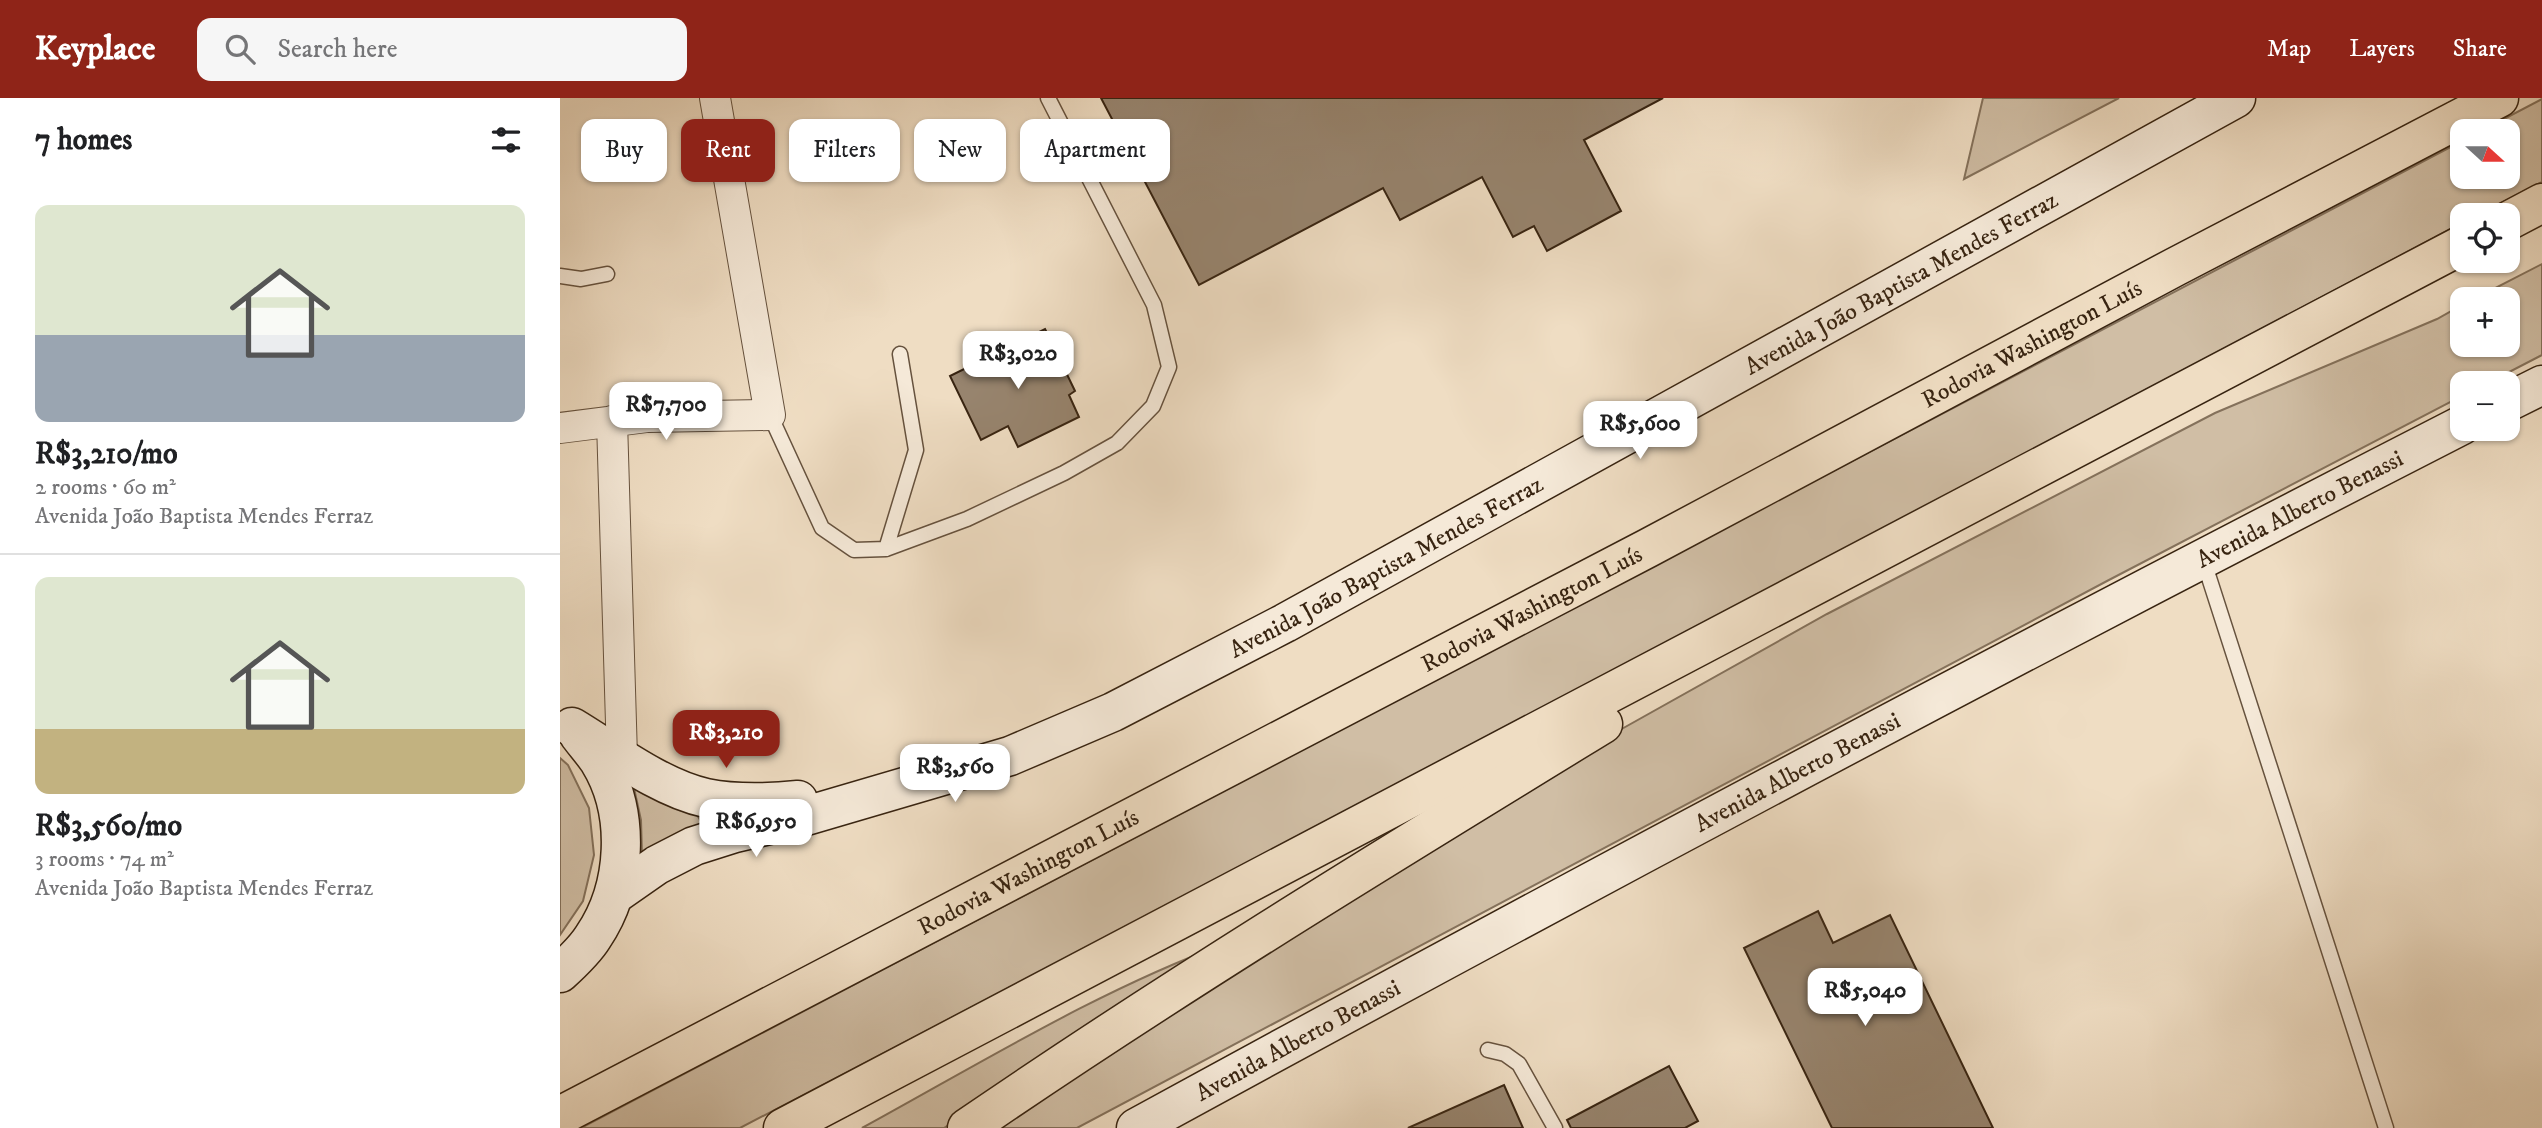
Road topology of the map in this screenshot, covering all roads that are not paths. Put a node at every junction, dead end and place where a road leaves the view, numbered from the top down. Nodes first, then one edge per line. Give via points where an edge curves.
1 (715, 98) edge
2 (1048, 98) edge
3 (2236, 98) edge
4 (2499, 98) edge
5 (2542, 203) edge
6 (2520, 215) edge
7 (2450, 251) edge
8 (607, 274) dead end
9 (560, 276) edge
10 (900, 354) dead end
11 (2542, 385) edge
12 (2520, 396) edge
13 (770, 415) junction
14 (612, 421) junction
15 (560, 428) edge
16 (2450, 431) edge
17 (1911, 535) junction
18 (887, 549) junction
19 (2203, 558) junction
20 (566, 722) edge
21 (622, 757) junction
22 (884, 793) junction
23 (617, 802) junction
24 (614, 895) junction
25 (560, 973) edge
26 (1488, 1049) dead end
27 (560, 1116) edge
28 (783, 1128) edge
29 (967, 1128) edge
30 (1136, 1128) edge
31 (1555, 1128) edge
32 (2386, 1128) edge

1 - 13 street
2 - 18 lane via 1154,305 1169,367 1153,406 1117,443 967,519
3 - 22 main road, Avenida João Baptista Mendes Ferraz via 1297,616 1113,712 1010,756
4 - 27 highway, Rodovia Washington Luís
5 - 6 highway
7 - 17 highway
8 - 9 lane via 581,279
10 - 18 lane via 916,450
11 - 12 main road
13 - 14 street
13 - 18 lane via 821,528 854,550
14 - 15 street
14 - 21 street
16 - 19 main road, Avenida Alberto Benassi
17 - 28 highway
17 - 29 highway via 1332,890
19 - 30 main road, Avenida Alberto Benassi
19 - 32 lane
20 - 21 main road, Avenida João Baptista Mendes Ferraz
20 - 23 main road via 600,761
21 - 22 main road, Avenida João Baptista Mendes Ferraz via 666,784 704,798 744,803
21 - 23 street
22 - 24 main road, Avenida João Baptista Mendes Ferraz via 694,846
23 - 24 main road via 622,849
24 - 25 main road via 593,937
26 - 31 lane via 1519,1064

